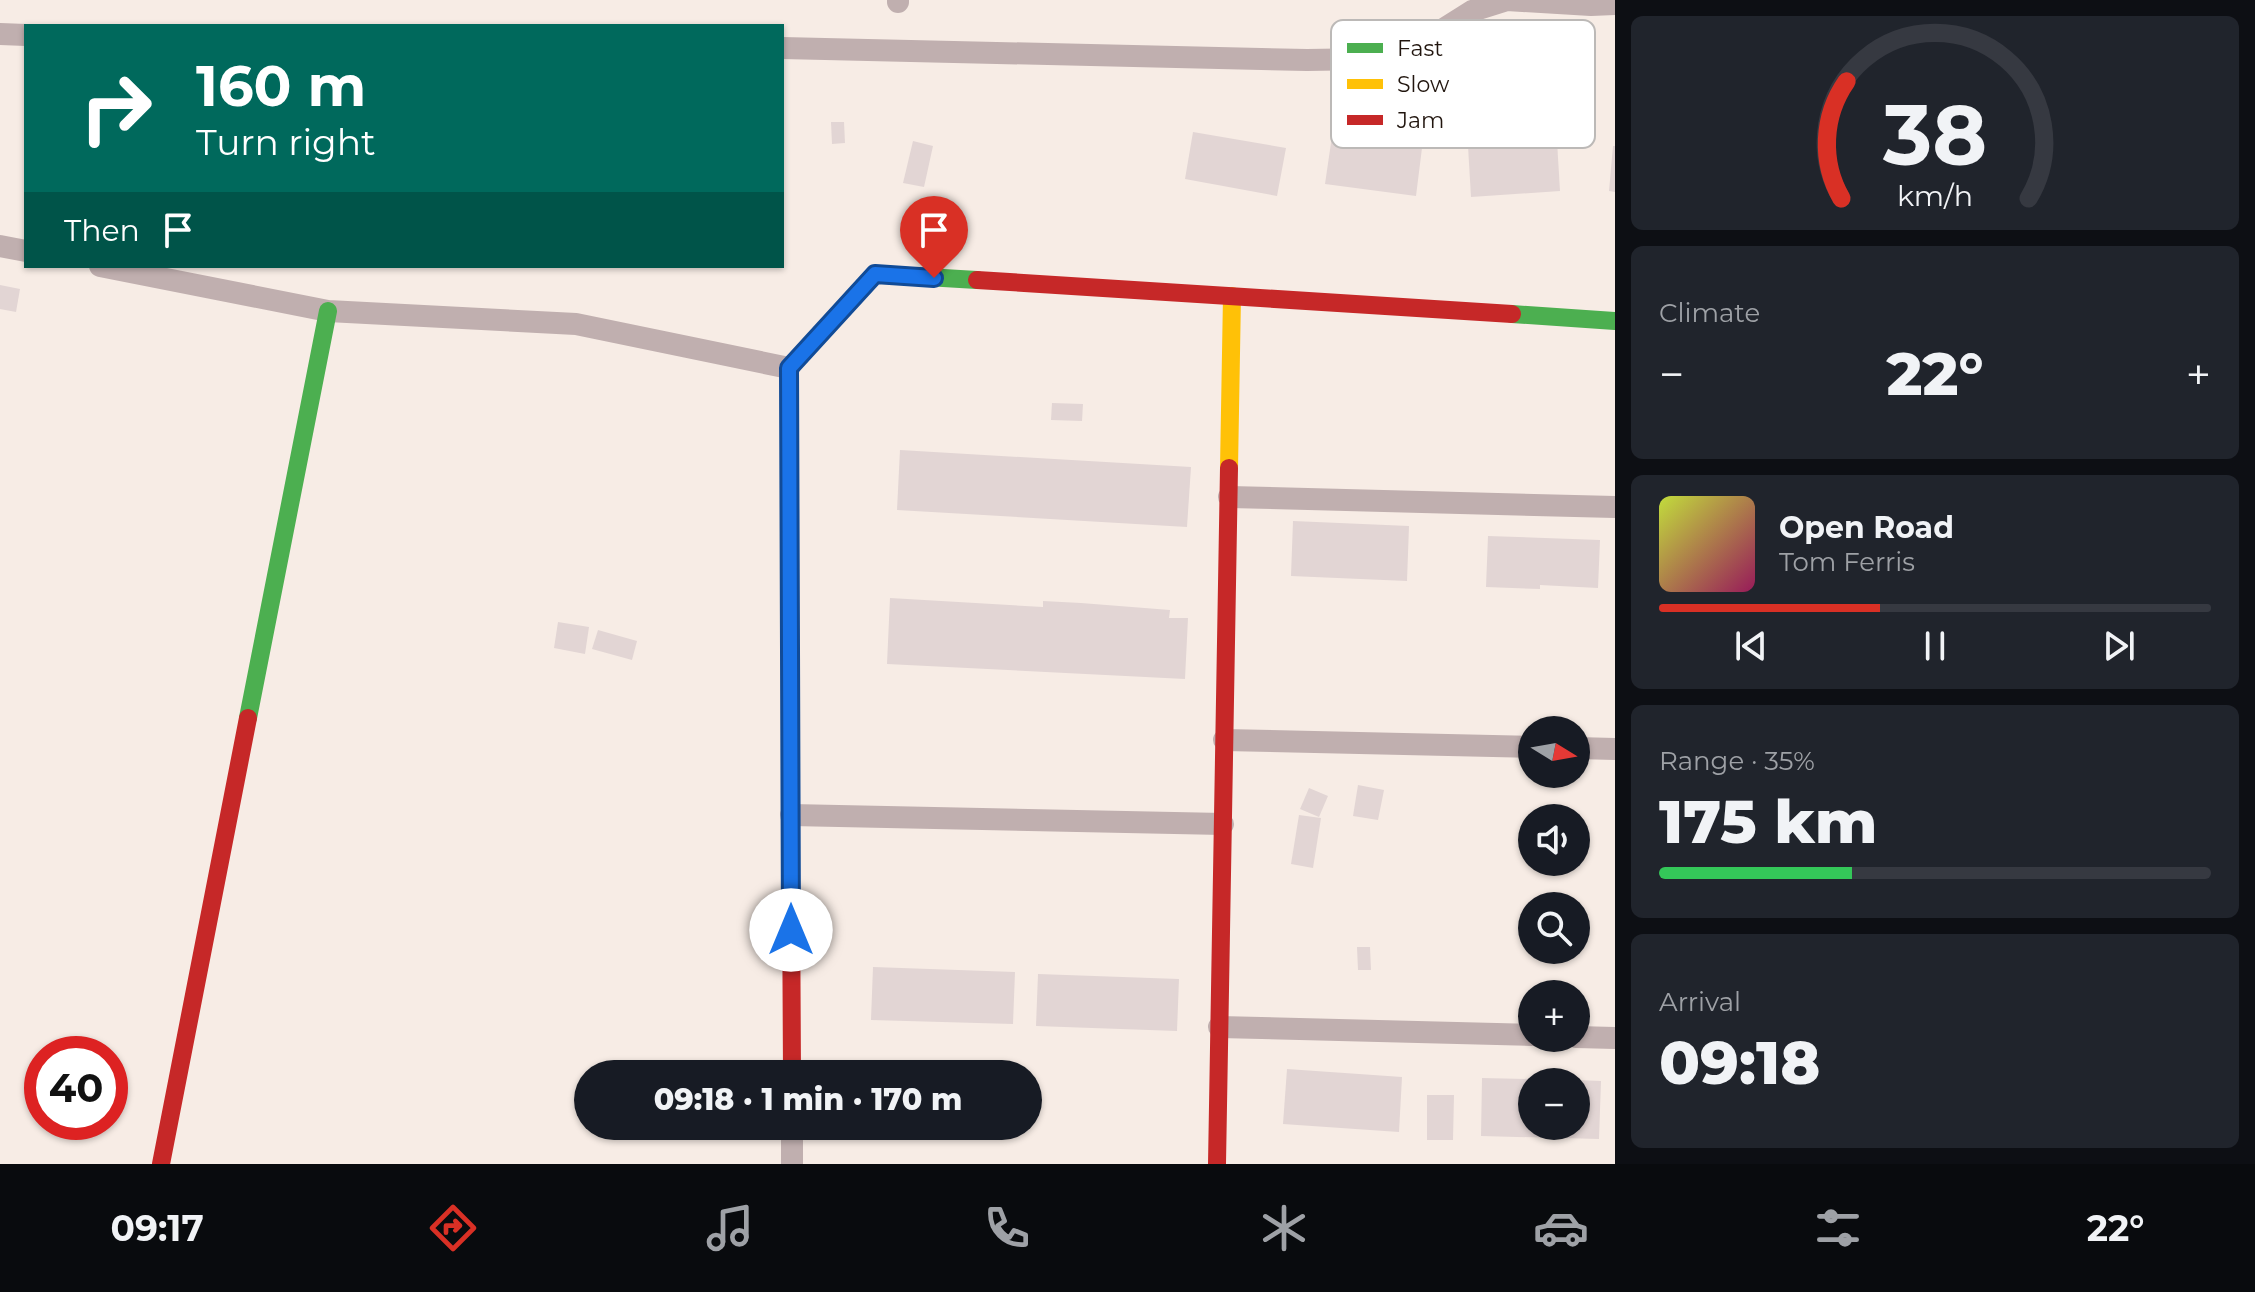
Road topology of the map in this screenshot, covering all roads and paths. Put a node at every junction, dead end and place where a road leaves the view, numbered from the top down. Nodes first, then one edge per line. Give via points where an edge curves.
1 (1615, 4) edge
2 (1458, 20) edge
3 (0, 34) edge
4 (24, 35) edge
5 (784, 48) edge
6 (1331, 60) edge
7 (0, 246) edge
8 (24, 251) edge
9 (110, 268) edge
10 (1232, 296) junction
11 (328, 311) junction
12 (1615, 321) edge
13 (789, 368) junction
14 (1229, 497) junction
15 (1615, 507) edge
16 (1224, 740) junction
17 (1518, 747) edge
18 (1590, 748) edge
19 (1615, 749) edge
20 (791, 815) junction
21 (1223, 824) junction
22 (1219, 1027) junction
23 (1518, 1035) edge
24 (1590, 1037) edge
25 (1615, 1038) edge
26 (792, 1060) edge
27 (792, 1140) edge
28 (161, 1164) edge
29 (792, 1164) edge
30 (1217, 1164) edge

1 - 2 street via 1507,0
3 - 4 street
5 - 6 street
7 - 8 street
9 - 11 street
10 - 12 street
10 - 13 street via 875,274
10 - 14 street
11 - 13 street via 576,324
11 - 28 street
13 - 20 street
14 - 15 street
14 - 16 street
16 - 17 street
16 - 21 street
18 - 19 street
20 - 21 street
20 - 26 street
21 - 22 street
22 - 23 street
22 - 30 street
24 - 25 street
27 - 29 street

